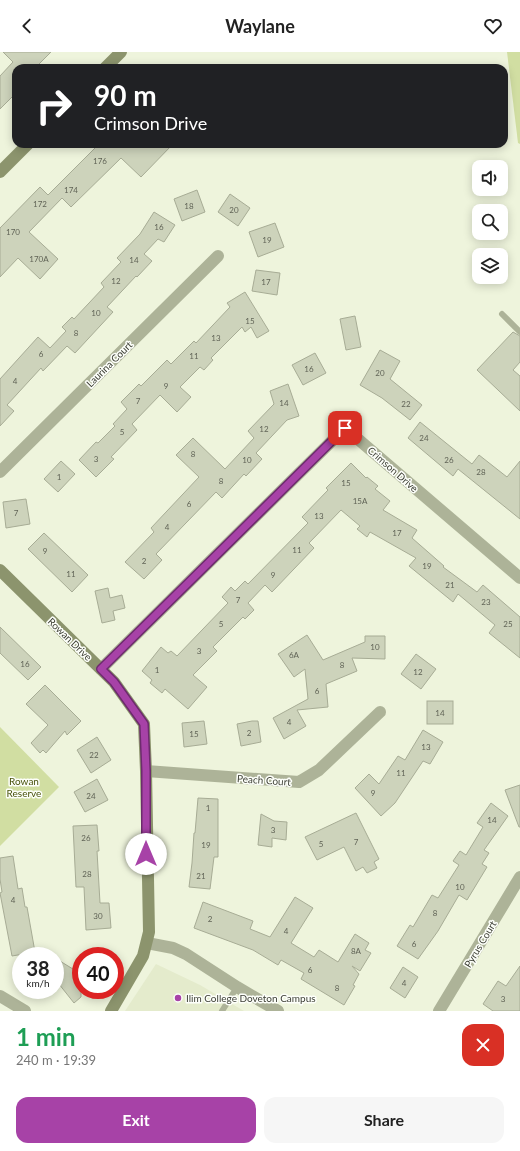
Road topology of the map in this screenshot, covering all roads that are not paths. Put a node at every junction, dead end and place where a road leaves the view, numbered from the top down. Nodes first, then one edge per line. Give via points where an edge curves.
1 (120, 52) edge
2 (108, 64) edge
3 (24, 148) edge
4 (0, 172) edge
5 (218, 256) dead end
6 (502, 314) dead end
7 (520, 332) edge
8 (0, 472) edge
9 (0, 570) edge
10 (520, 578) edge
11 (101, 669) junction
12 (380, 712) dead end
13 (146, 771) junction
14 (520, 877) edge
15 (147, 942) junction
16 (237, 987) junction
17 (0, 996) edge
18 (25, 1011) edge
19 (111, 1011) edge
20 (222, 1011) edge
21 (278, 1011) edge
22 (439, 1011) edge

1 - 2 street
3 - 4 street
5 - 8 street, Laurina Court
6 - 7 lane
9 - 11 street, Rowan Drive
10 - 11 street, Crimson Drive via 345,428
11 - 13 street, Rowan Drive via 114,682 144,724
12 - 13 street, Peach Court via 319,770 299,782
13 - 15 street, Rowan Drive via 149,932
14 - 22 street, Pyrus Court
15 - 16 street via 186,954
15 - 19 street, Rowan Drive via 143,956
16 - 20 lane
16 - 21 street
17 - 18 street

